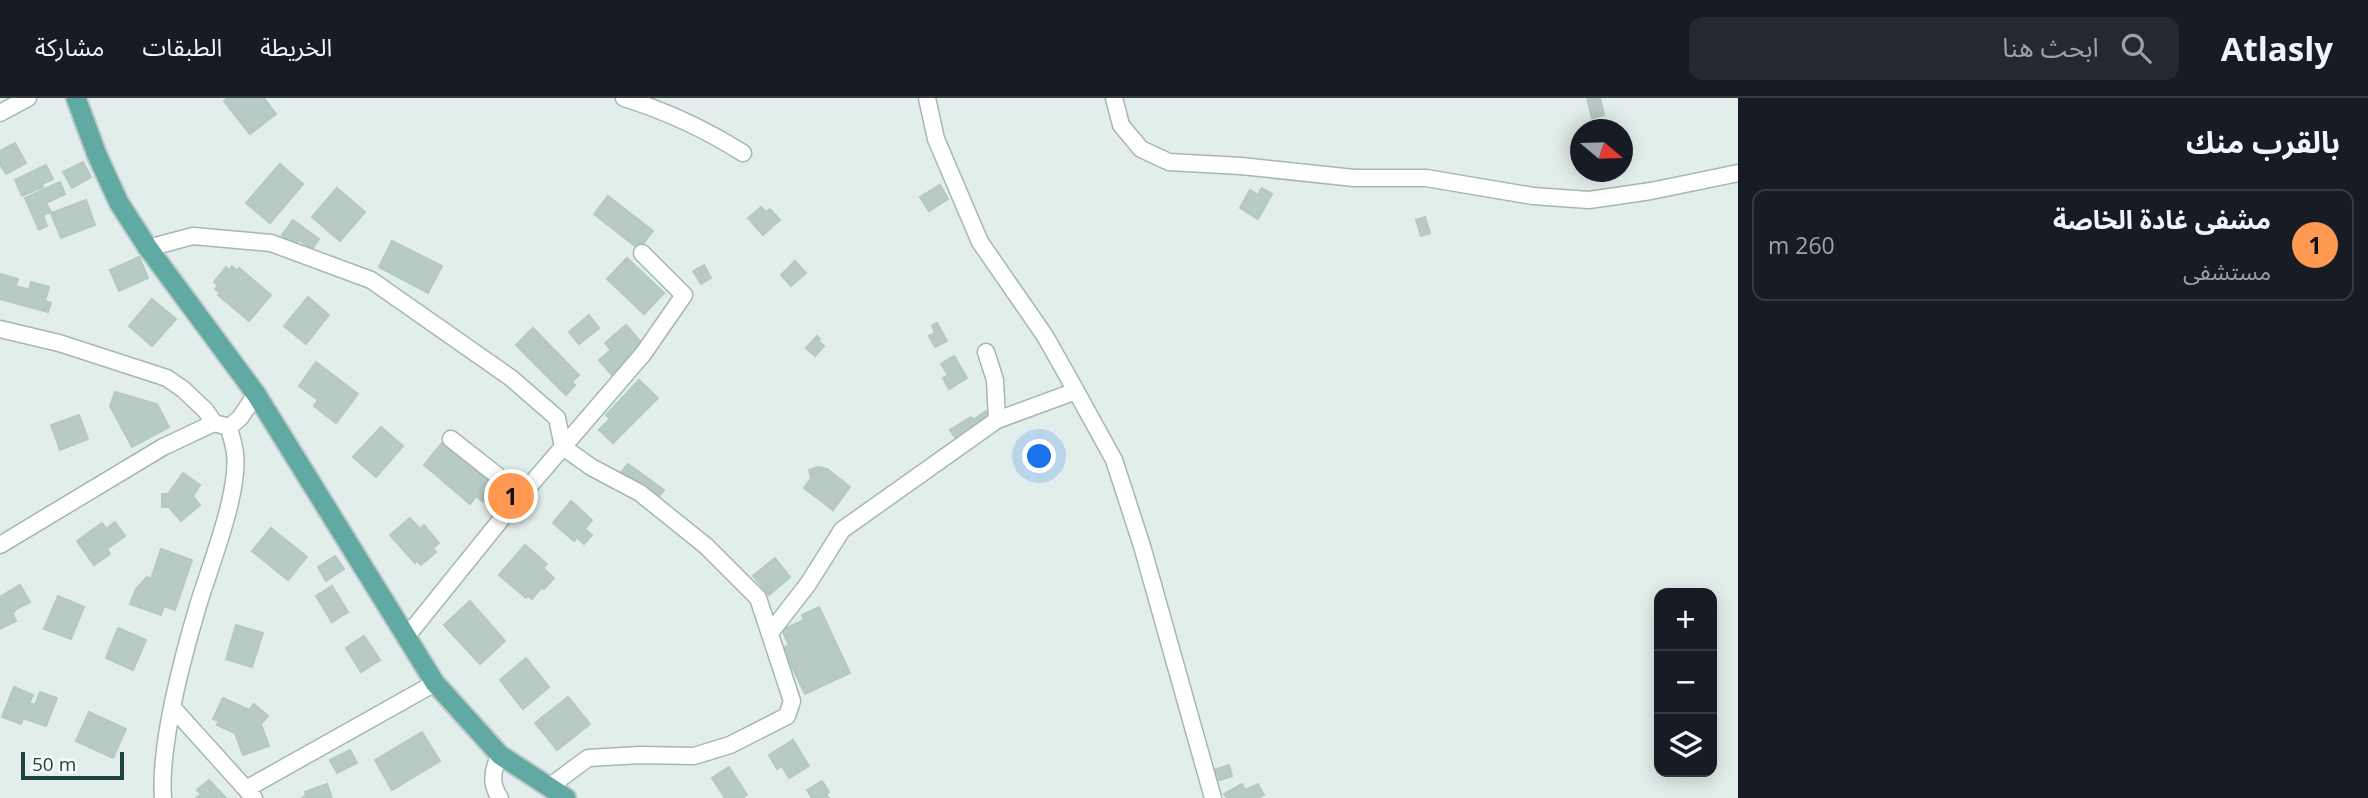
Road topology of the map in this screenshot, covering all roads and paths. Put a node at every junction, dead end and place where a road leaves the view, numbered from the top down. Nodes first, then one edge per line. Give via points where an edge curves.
1 (28, 98) edge
2 (76, 98) edge
3 (624, 98) edge
4 (927, 98) edge
5 (1114, 98) edge
6 (0, 113) edge
7 (743, 153) dead end
8 (1738, 173) edge
9 (148, 248) junction
10 (642, 253) dead end
11 (0, 329) edge
12 (986, 352) dead end
13 (1076, 391) junction
14 (256, 394) junction
15 (997, 420) junction
16 (222, 425) junction
17 (451, 439) dead end
18 (564, 447) junction
19 (522, 495) junction
20 (0, 545) edge
21 (770, 633) junction
22 (407, 636) junction
23 (435, 683) junction
24 (173, 708) junction
25 (500, 755) junction
26 (549, 787) junction
27 (250, 794) edge
28 (163, 798) edge
29 (500, 798) edge
30 (566, 798) edge
31 (1213, 798) edge

1 - 6 street
2 - 9 main road via 119,203
3 - 7 street via 689,123
4 - 13 street via 936,139 980,242 1045,336
5 - 8 street via 1121,125 1141,149 1188,165 1354,178 1426,178 1533,196 1589,200
9 - 14 main road
9 - 18 street via 194,236 271,243 371,280 511,378 557,418
10 - 18 street via 684,295 643,354
11 - 16 street via 167,378
12 - 15 street via 995,380
13 - 15 street
13 - 31 street via 1114,460
14 - 16 street via 240,418
14 - 22 main road
15 - 21 street via 842,530
16 - 20 street via 163,447
16 - 24 street via 236,455 234,483
17 - 19 street
18 - 19 street
18 - 21 street via 640,494 706,546 758,598
19 - 22 street
21 - 26 street via 792,701 787,716 730,745 694,756 588,758
22 - 23 main road
23 - 25 main road
23 - 27 street
24 - 27 street
24 - 28 street
25 - 26 main road
25 - 29 street via 492,778
26 - 30 main road

